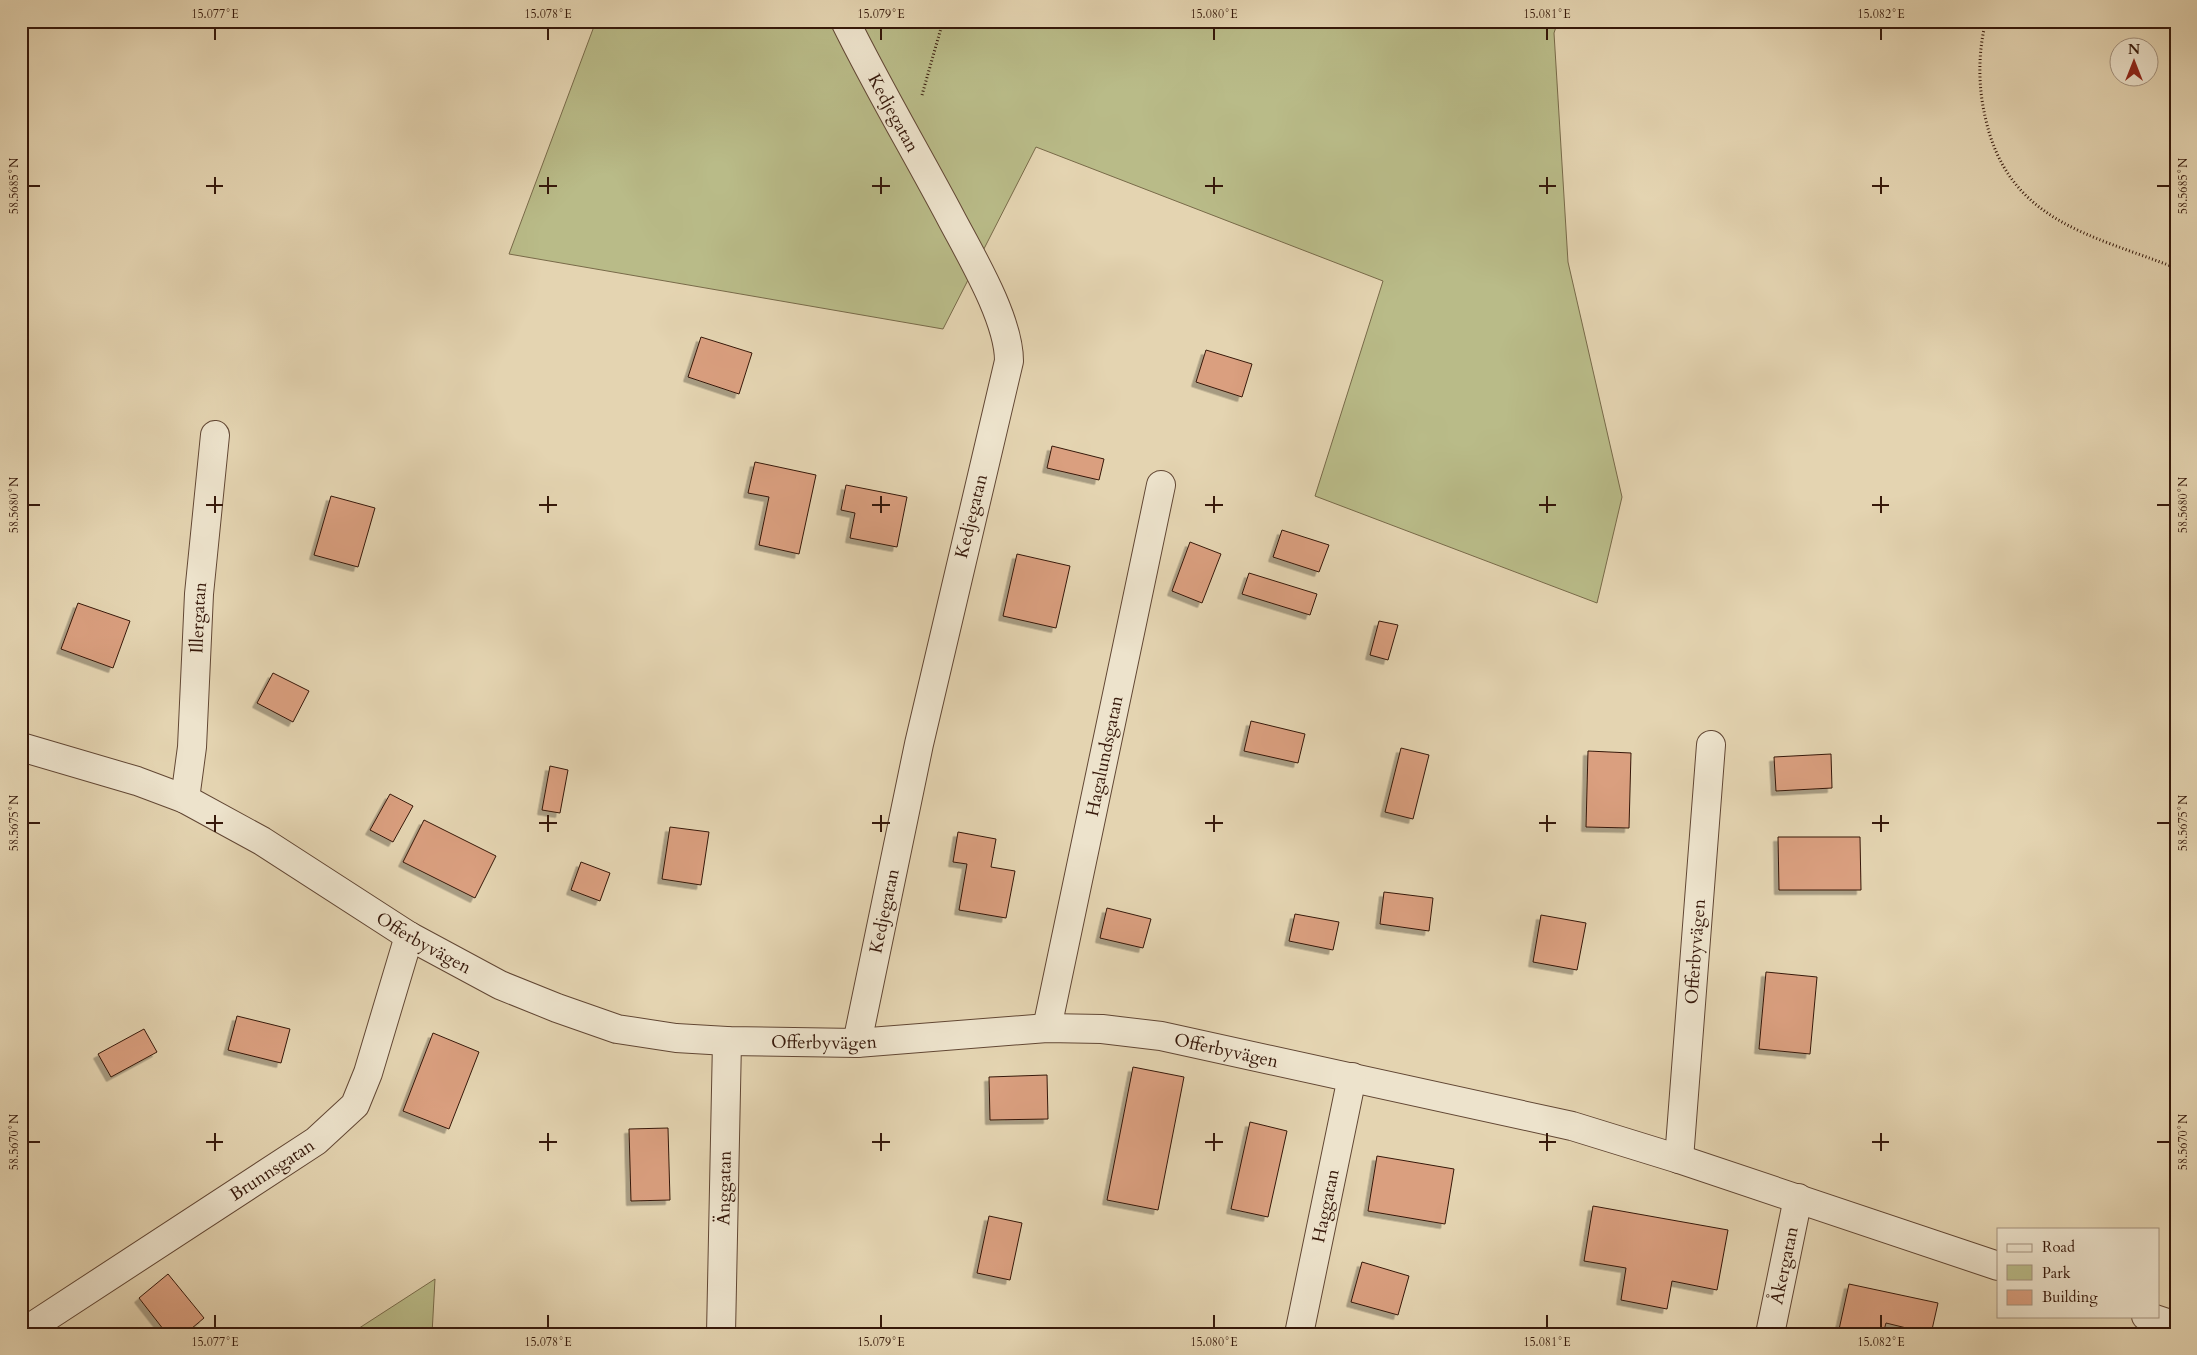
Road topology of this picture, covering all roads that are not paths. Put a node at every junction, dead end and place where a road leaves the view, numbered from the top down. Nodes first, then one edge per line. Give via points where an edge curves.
1 (845, 21) edge
2 (215, 435) dead end
3 (1161, 485) dead end
4 (1711, 745) dead end
5 (21, 747) edge
6 (185, 799) junction
7 (409, 936) junction
8 (1047, 1028) junction
9 (727, 1042) junction
10 (857, 1043) junction
11 (1352, 1076) junction
12 (1679, 1159) junction
13 (1798, 1198) junction
14 (1997, 1266) edge
15 (2152, 1318) edge
16 (36, 1324) dead end
17 (2176, 1326) edge
18 (721, 1334) edge
19 (1299, 1334) edge
20 (1770, 1334) edge

1 - 10 street, Kedjegatan via 872,77 972,256 1009,344 1009,361 923,725
2 - 6 street, Illergatan via 199,594 192,748
3 - 8 street, Hagalundsgatan
4 - 12 street, Offerbyvägen
5 - 6 street, Offerbyvägen via 137,781
6 - 7 street, Offerbyvägen via 262,841
7 - 9 street, Offerbyvägen via 500,985 617,1029
7 - 16 street, Brunnsgatan via 368,1073 355,1105 316,1141
8 - 10 street, Offerbyvägen
8 - 11 street, Offerbyvägen via 1102,1029 1160,1036
9 - 10 street, Offerbyvägen
9 - 18 street, Änggatan
11 - 12 street, Offerbyvägen via 1572,1126
11 - 19 street, Haggatan
12 - 13 street, Offerbyvägen
13 - 14 street, Offerbyvägen
13 - 20 street, Åkergatan
15 - 17 street

